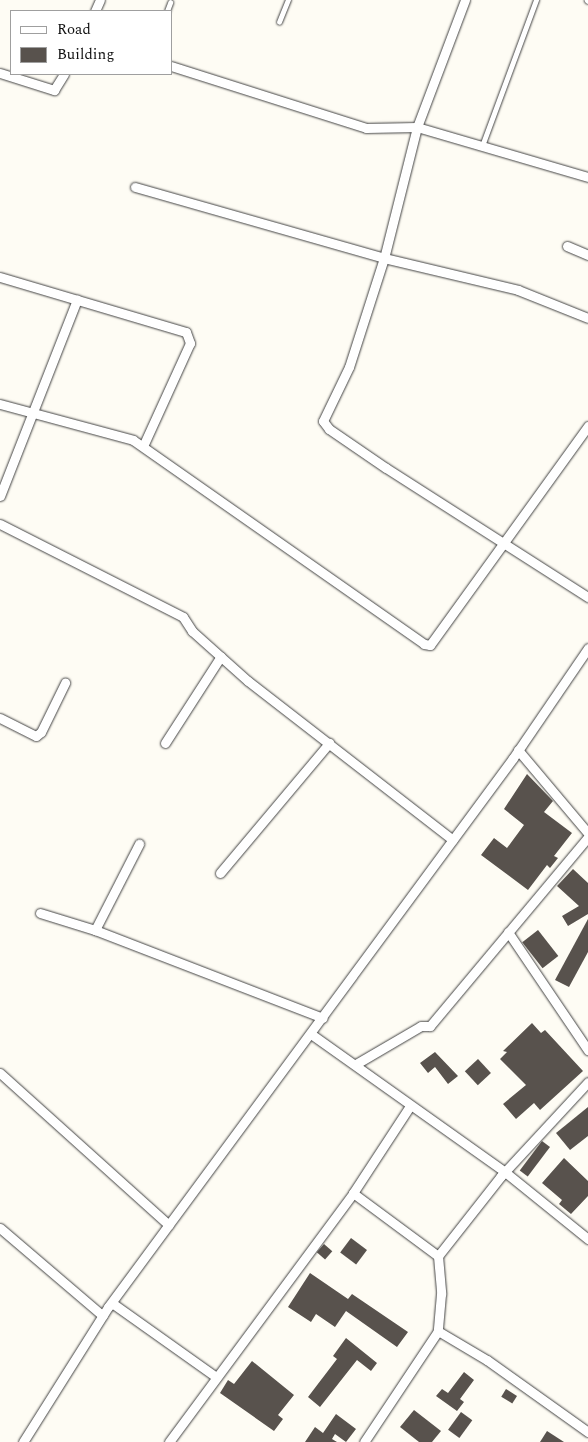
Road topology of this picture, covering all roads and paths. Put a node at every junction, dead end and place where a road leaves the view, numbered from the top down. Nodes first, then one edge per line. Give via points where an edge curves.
1 (288, 0) edge
2 (465, 0) edge
3 (536, 0) edge
4 (170, 3) dead end
5 (167, 10) edge
6 (279, 22) dead end
7 (172, 66) edge
8 (0, 73) edge
9 (63, 75) edge
10 (417, 127) junction
11 (482, 146) junction
12 (588, 177) edge
13 (135, 187) dead end
14 (567, 246) dead end
15 (588, 255) edge
16 (384, 258) junction
17 (0, 277) edge
18 (77, 300) junction
19 (588, 318) edge
20 (0, 404) edge
21 (32, 414) junction
22 (588, 426) edge
23 (143, 446) junction
24 (0, 496) edge
25 (0, 524) edge
26 (504, 545) junction
27 (588, 597) edge
28 (588, 648) edge
29 (221, 656) junction
30 (65, 683) dead end
31 (0, 718) edge
32 (165, 743) dead end
33 (329, 743) junction
34 (518, 750) junction
35 (588, 833) edge
36 (588, 837) edge
37 (453, 840) junction
38 (138, 844) dead end
39 (220, 873) dead end
40 (40, 913) dead end
41 (95, 930) junction
42 (508, 932) junction
43 (323, 1018) junction
44 (311, 1034) junction
45 (588, 1050) edge
46 (356, 1064) junction
47 (0, 1072) edge
48 (588, 1082) edge
49 (410, 1106) junction
50 (505, 1172) junction
51 (353, 1193) junction
52 (169, 1225) junction
53 (0, 1228) edge
54 (588, 1238) edge
55 (438, 1256) junction
56 (112, 1302) junction
57 (103, 1316) junction
58 (438, 1331) junction
59 (216, 1377) junction
60 (588, 1432) edge
61 (23, 1442) edge
62 (170, 1442) edge
63 (364, 1442) edge

1 - 6 lane
2 - 10 street
3 - 11 lane
4 - 5 lane
7 - 10 street via 366,128
8 - 9 street via 54,90
10 - 11 street
10 - 16 street
11 - 12 street
13 - 16 street
14 - 15 street
16 - 19 street via 518,290
16 - 26 street via 349,366 323,421 329,430
17 - 18 street
18 - 21 street
18 - 23 street via 186,332 189,337 190,343
20 - 21 street
21 - 23 street via 126,437
21 - 24 street
22 - 26 street via 509,532
23 - 26 street via 424,644 435,642
25 - 29 street via 183,617 192,631
26 - 27 street
28 - 34 street
29 - 32 street
29 - 33 street
30 - 31 street via 36,736
33 - 37 street
33 - 39 street
34 - 35 street
34 - 37 street
36 - 42 street
37 - 43 street
38 - 41 street
40 - 41 street
41 - 43 street
42 - 45 street
42 - 46 street via 430,1026 421,1026
43 - 44 street
44 - 46 street
44 - 52 street
46 - 49 street
47 - 52 street
48 - 50 street
49 - 50 street
49 - 51 street
50 - 54 street
50 - 55 street
51 - 55 street
51 - 59 street
52 - 56 street
53 - 57 street
55 - 58 street via 441,1294
56 - 57 street
56 - 59 street
57 - 61 street
58 - 60 street via 487,1360
58 - 63 street
59 - 62 street

